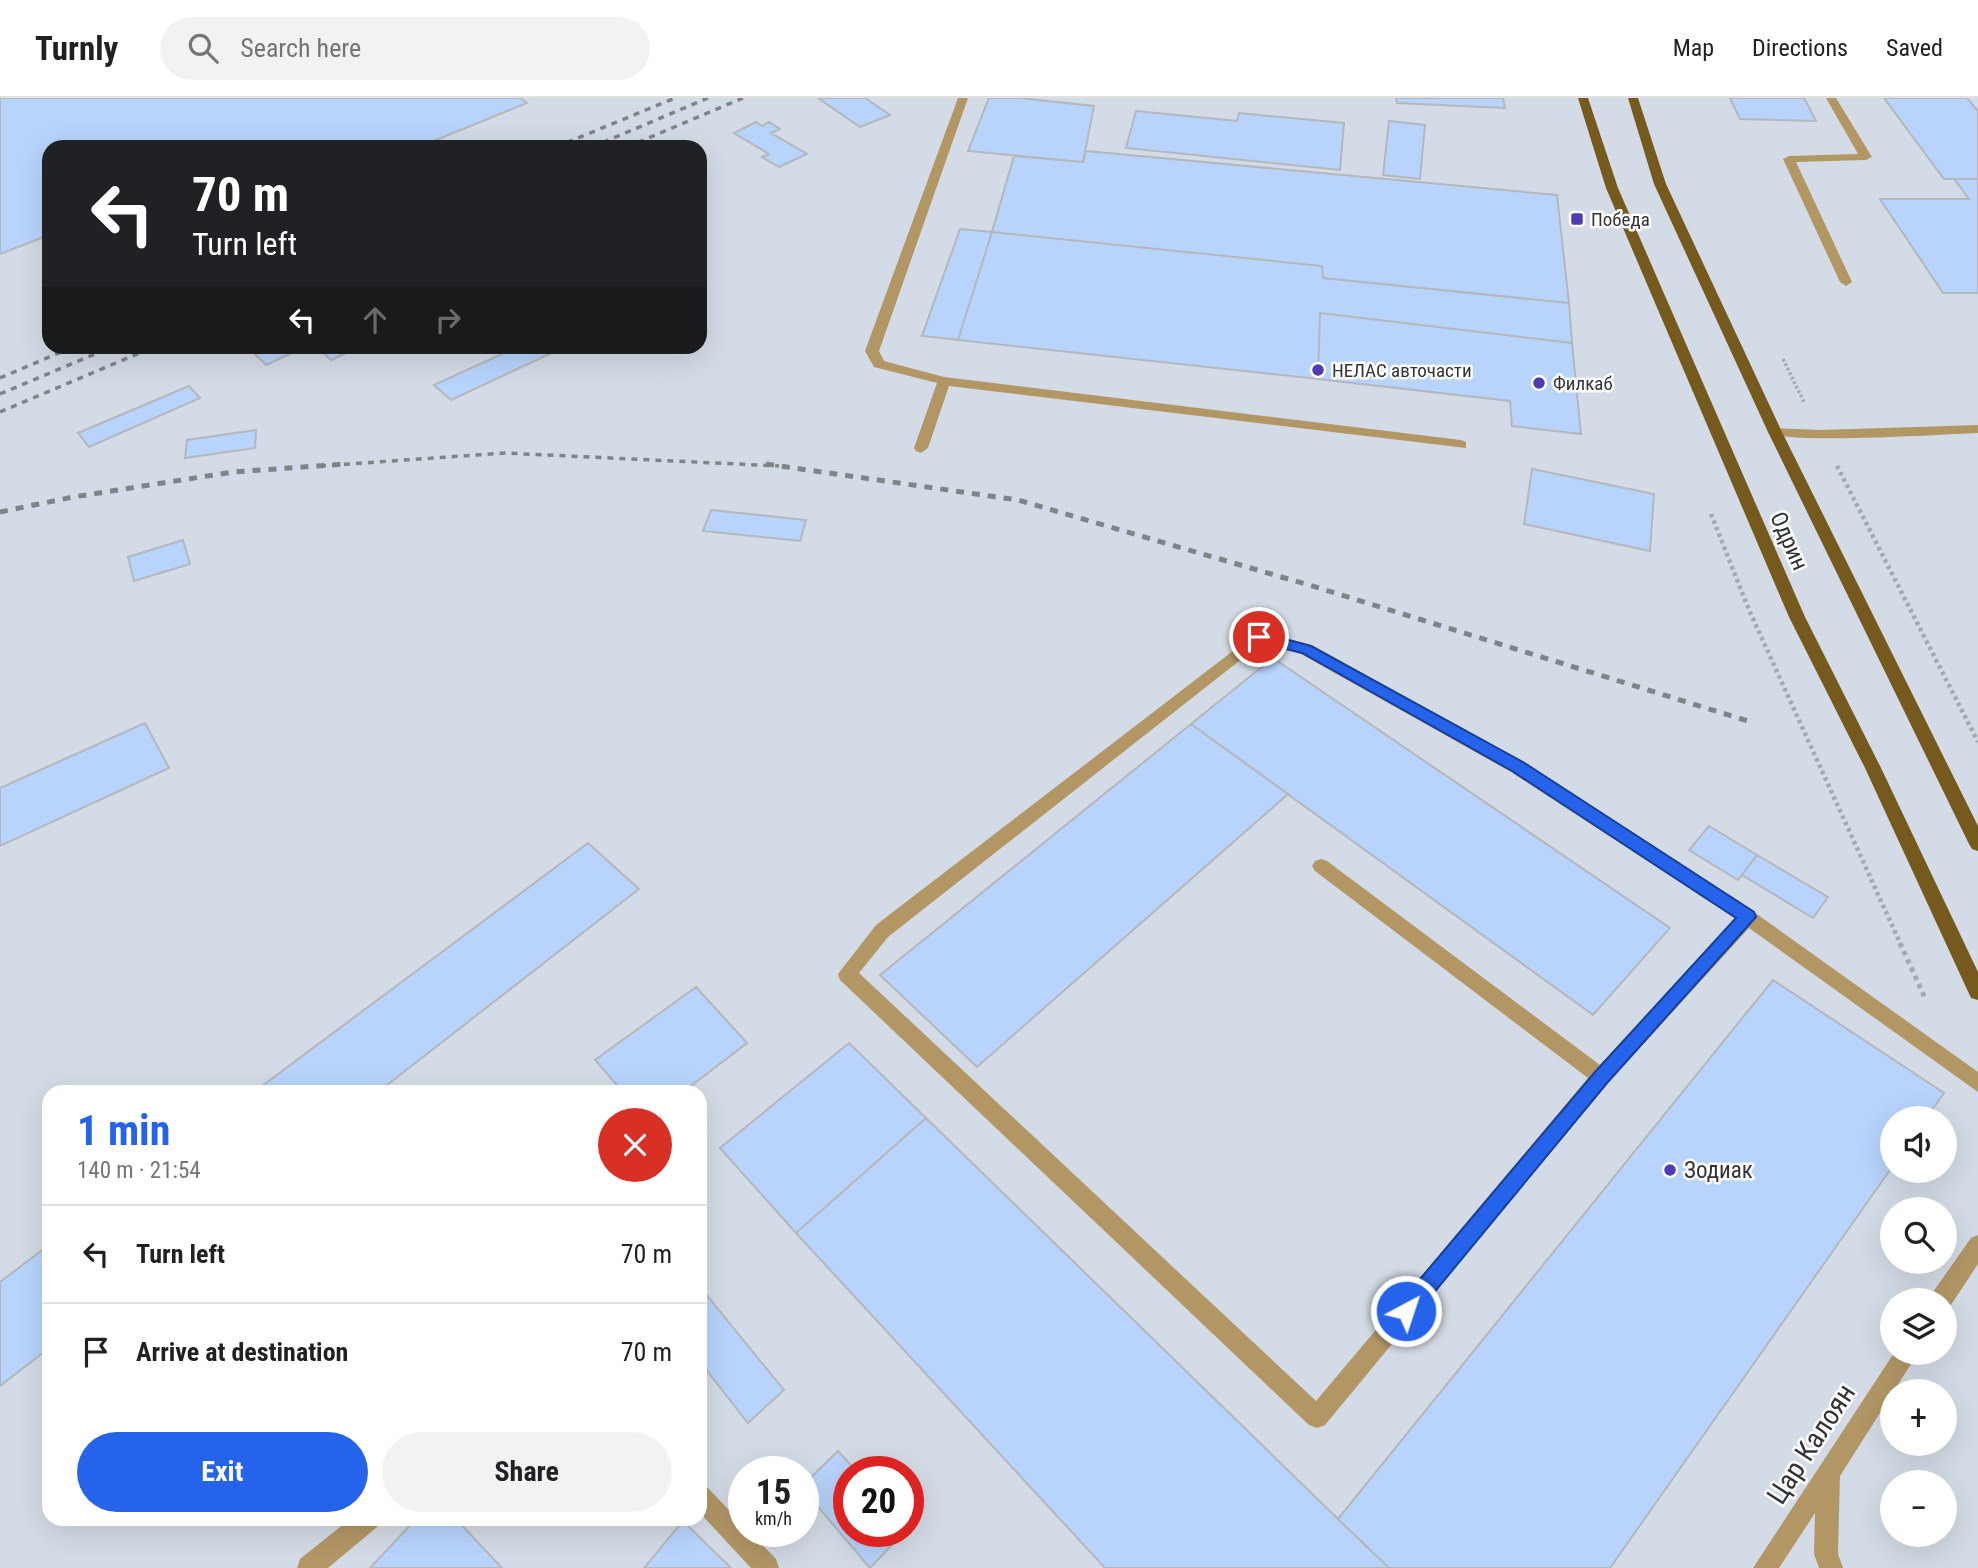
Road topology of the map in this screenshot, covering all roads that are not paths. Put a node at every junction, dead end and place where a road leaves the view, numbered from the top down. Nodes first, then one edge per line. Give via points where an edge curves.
1 (962, 98) edge
2 (1583, 98) edge
3 (1633, 98) edge
4 (1831, 98) edge
5 (1846, 282) dead end
6 (944, 382) junction
7 (1978, 429) edge
8 (1775, 432) junction
9 (1461, 445) dead end
10 (921, 448) dead end
11 (1978, 844) edge
12 (1321, 866) dead end
13 (1748, 917) junction
14 (1978, 992) edge
15 (1601, 1077) junction
16 (1978, 1083) edge
17 (1978, 1245) edge
18 (1949, 1288) edge
19 (1899, 1365) edge
20 (1828, 1475) junction
21 (707, 1504) edge
22 (360, 1526) edge
23 (309, 1568) edge
24 (767, 1568) edge
25 (1765, 1568) edge
26 (1831, 1568) edge

1 - 6 street via 872,351 879,364
2 - 14 main road, Одрин via 1618,201 1797,617
3 - 8 main road, Одрин via 1660,184
4 - 5 street via 1866,158 1789,159
6 - 9 street
6 - 10 street
7 - 8 street
8 - 11 main road, Одрин
12 - 15 street
13 - 15 street
13 - 15 street via 1517,767 1306,649 1259,637 882,931 847,974 1317,1416
13 - 16 street
17 - 18 street
19 - 20 street, Цар Калоян
20 - 25 street, Цар Калоян
20 - 26 street via 1826,1554
21 - 24 street
22 - 23 street

